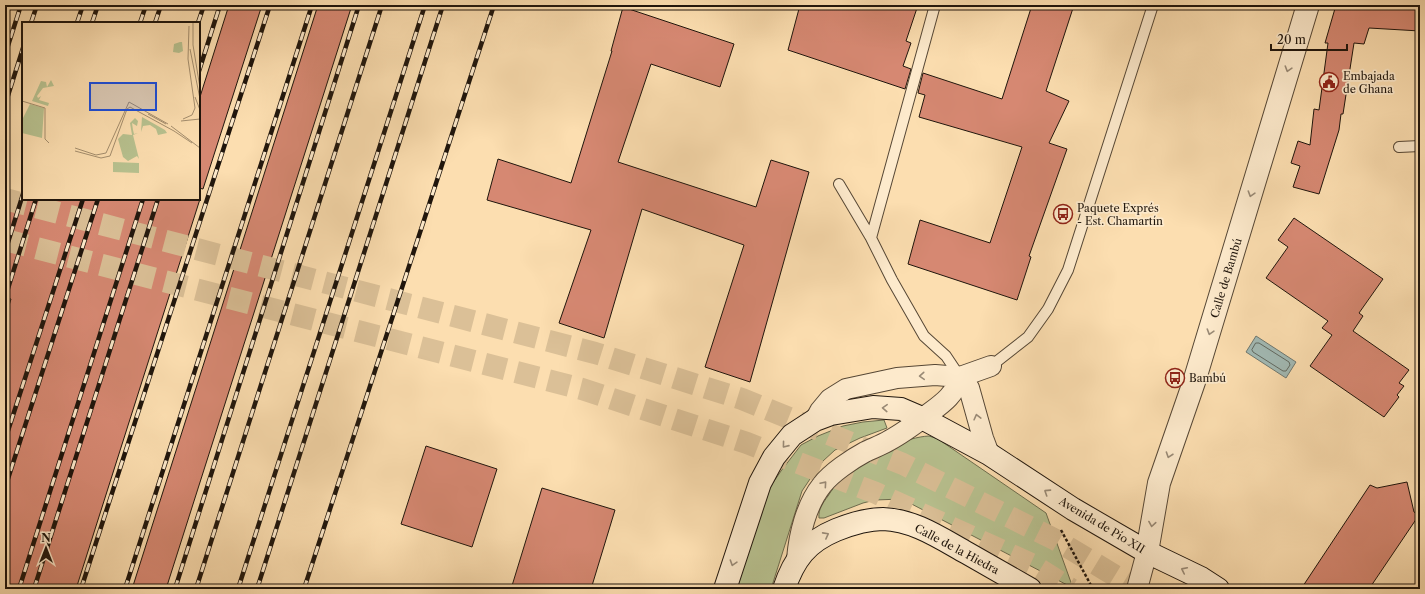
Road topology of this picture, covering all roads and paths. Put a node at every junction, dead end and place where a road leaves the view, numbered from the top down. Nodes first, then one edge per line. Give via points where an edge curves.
1 (935, 5) edge
2 (1153, 5) edge
3 (1308, 5) edge
4 (1420, 146) edge
5 (1399, 147) dead end
6 (839, 184) dead end
7 (871, 238) junction
8 (991, 366) joint
9 (960, 377) junction
10 (922, 418) junction
11 (815, 420) junction
12 (989, 454) junction
13 (1074, 509) junction
14 (1147, 552) junction
15 (796, 559) junction
16 (724, 589) edge
17 (784, 589) edge
18 (1030, 589) edge
19 (1093, 589) edge
20 (1137, 589) edge
21 (1218, 589) edge

1 - 7 lane
2 - 8 lane via 1068,270 1048,309 1028,337
3 -> 14 main road, Calle de Bambú via 1194,382 1159,483
4 - 5 lane
6 - 7 lane
7 - 9 lane via 924,336 946,356
8 - 9 street
9 - 10 street, Calle de la Hiedra via 952,395
9 -> 11 street via 935,375 897,378 846,390 830,399
12 -> 9 street via 970,388
10 -> 11 main road via 900,409 873,407 831,414
10 - 12 main road
15 -> 10 street, Calle de la Hiedra via 808,510 822,484 863,453 889,441
11 -> 16 main road via 792,435 774,457 760,483
13 -> 12 main road, Avenida de Pío XII
13 - 14 main road, Avenida de Pío XII
13 - 19 path via 1060,530
14 - 20 street
21 -> 14 main road, Avenida de Pío XII
15 - 17 main road, Calle de la Hiedra
15 -> 18 main road, Calle de la Hiedra via 826,534 868,520 883,519 904,522 925,530

